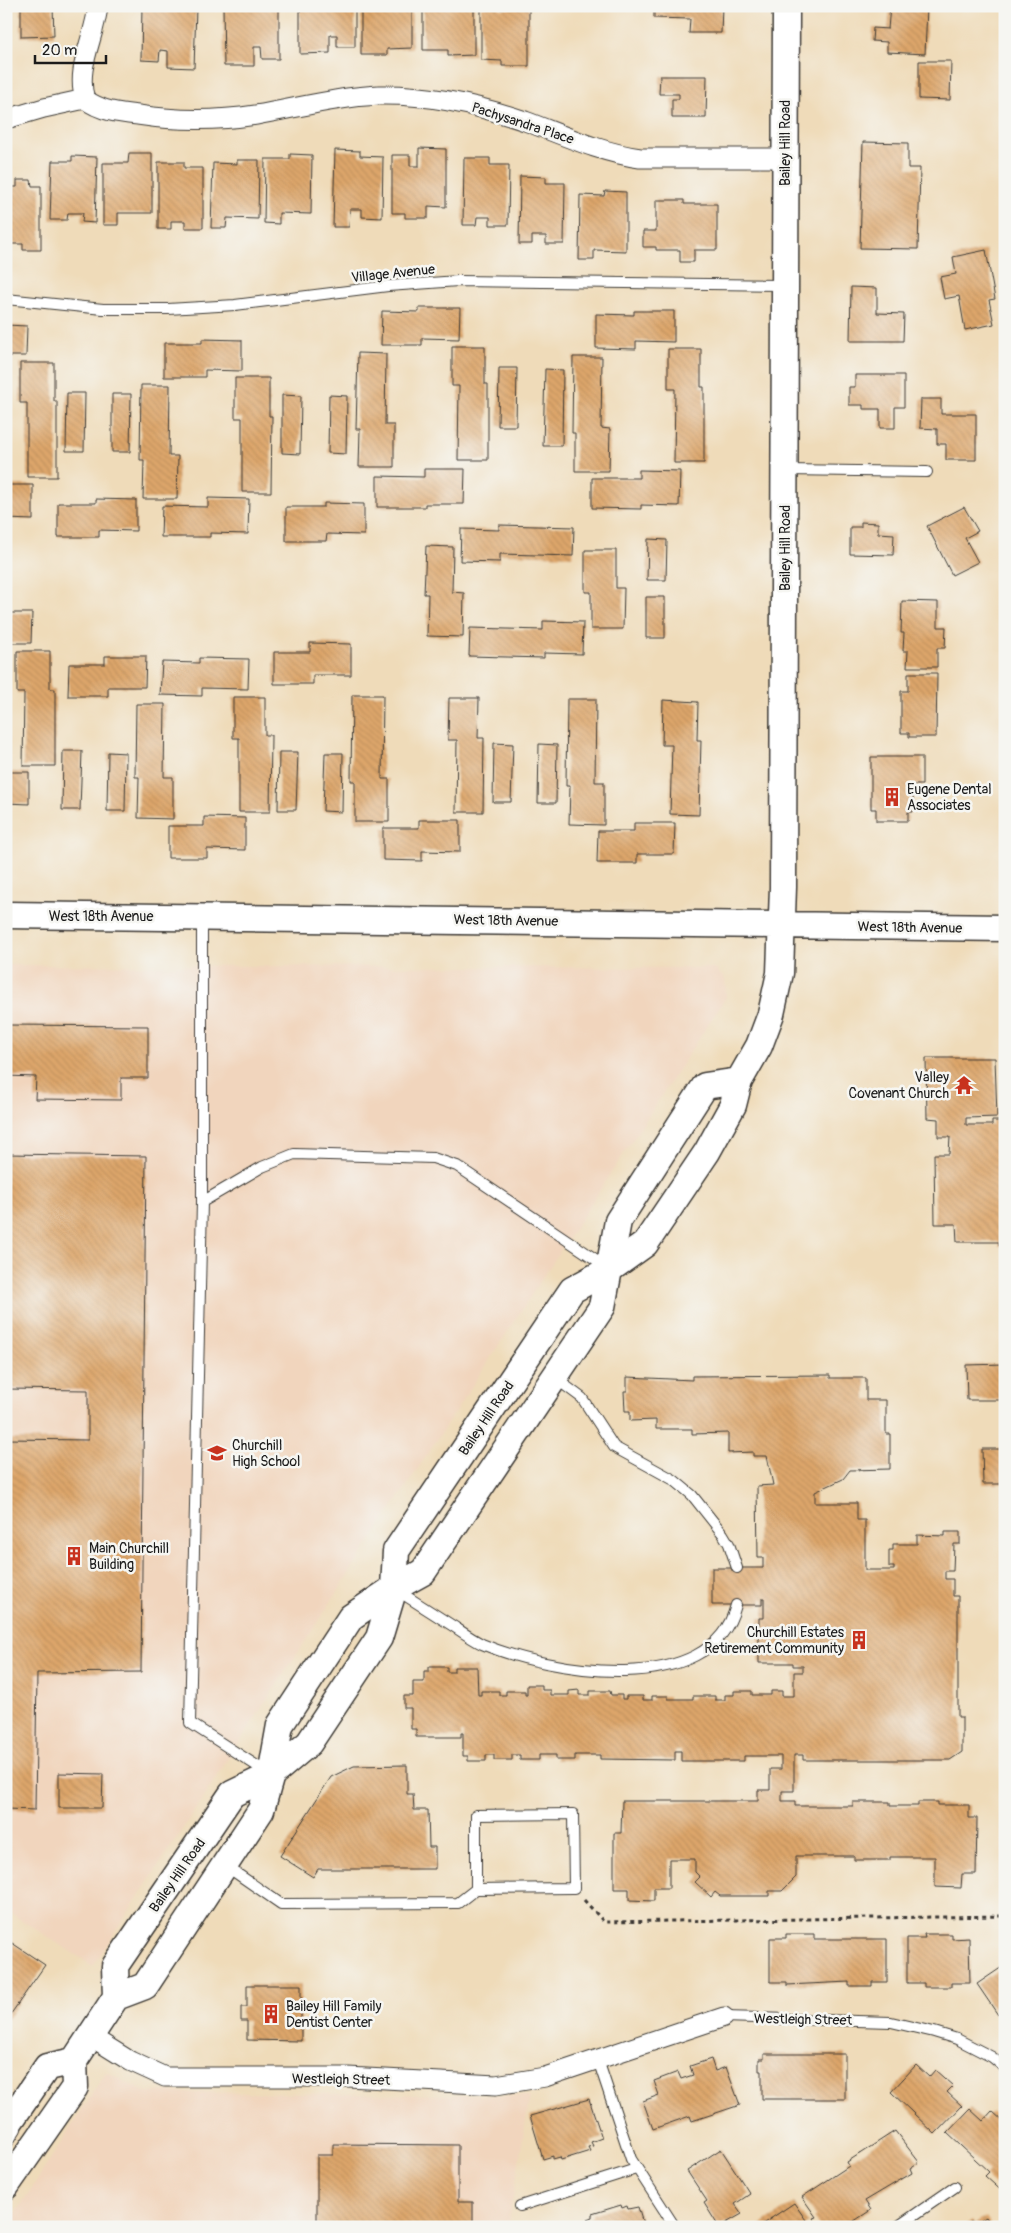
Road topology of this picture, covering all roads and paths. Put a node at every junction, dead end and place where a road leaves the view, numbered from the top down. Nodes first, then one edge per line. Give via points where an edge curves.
1 (98, 6) edge
2 (786, 6) edge
3 (85, 99) junction
4 (10, 118) dead end
5 (785, 158) junction
6 (785, 285) junction
7 (6, 299) edge
8 (785, 470) junction
9 (927, 472) dead end
10 (6, 915) edge
11 (202, 916) junction
12 (782, 926) junction
13 (1005, 928) edge
14 (739, 1081) junction
15 (202, 1202) junction
16 (610, 1269) junction
17 (554, 1378) junction
18 (737, 1568) dead end
19 (394, 1588) junction
20 (736, 1605) dead end
21 (271, 1775) junction
22 (225, 1865) junction
23 (574, 1888) junction
24 (476, 1889) junction
25 (1005, 1916) edge
26 (116, 1997) junction
27 (724, 2017) joint
28 (90, 2036) junction
29 (598, 2060) junction
30 (74, 2061) junction
31 (1004, 2066) edge
32 (9, 2123) edge
33 (6, 2145) edge
34 (636, 2169) junction
35 (6, 2186) edge
36 (955, 2187) dead end
37 (520, 2206) dead end
38 (675, 2227) edge
39 (897, 2227) edge

1 - 3 street via 81,80
2 - 5 main road, Bailey Hill Road
3 - 4 street
3 - 5 street, Pachysandra Place via 97,107 116,112 202,120 254,115 350,98 401,96 478,107 620,155 640,158
5 - 6 main road, Bailey Hill Road
6 - 7 lane, Village Avenue via 458,281 168,309 103,309
6 - 8 main road, Bailey Hill Road
8 - 9 lane
8 - 12 main road, Bailey Hill Road
10 - 11 main road, West 18th Avenue
11 - 12 main road, West 18th Avenue
11 - 15 lane
12 - 13 main road, West 18th Avenue
12 - 14 main road, Bailey Hill Road via 780,973 771,1014 759,1046
14 - 16 main road, Bailey Hill Road via 733,1105 707,1152 646,1244
14 - 16 main road via 705,1086 618,1221
15 - 16 lane via 262,1167 294,1154 433,1158 457,1166
15 - 21 lane via 190,1723
16 - 17 main road via 602,1307
16 - 19 main road, Bailey Hill Road via 572,1290 396,1551
17 - 18 lane via 582,1398 614,1447 674,1480 692,1495 729,1544
17 - 19 main road via 423,1572
19 - 20 lane via 479,1643 527,1658 596,1670 656,1669 700,1654 722,1633
19 - 21 main road, Bailey Hill Road via 378,1638 309,1743
19 - 21 main road via 351,1617 280,1725
21 - 22 main road via 261,1810
21 - 26 main road, Bailey Hill Road via 232,1794 115,1966
22 - 24 lane via 280,1904 458,1903
22 - 26 main road via 144,1986
23 - 24 lane
23 - 24 lane via 574,1814 495,1814 476,1815
23 - 25 path via 604,1922
26 - 28 main road
27 - 29 street, Westleigh Street
27 - 31 lane, Westleigh Street via 891,2022 957,2039
28 - 29 street, Westleigh Street via 130,2061 165,2077 348,2078 496,2084 534,2080
28 - 30 main road
29 - 34 lane
30 - 32 main road via 47,2067
30 - 35 main road via 74,2087
32 - 33 lane via 16,2130
34 - 37 lane
34 - 38 lane
36 - 39 lane

